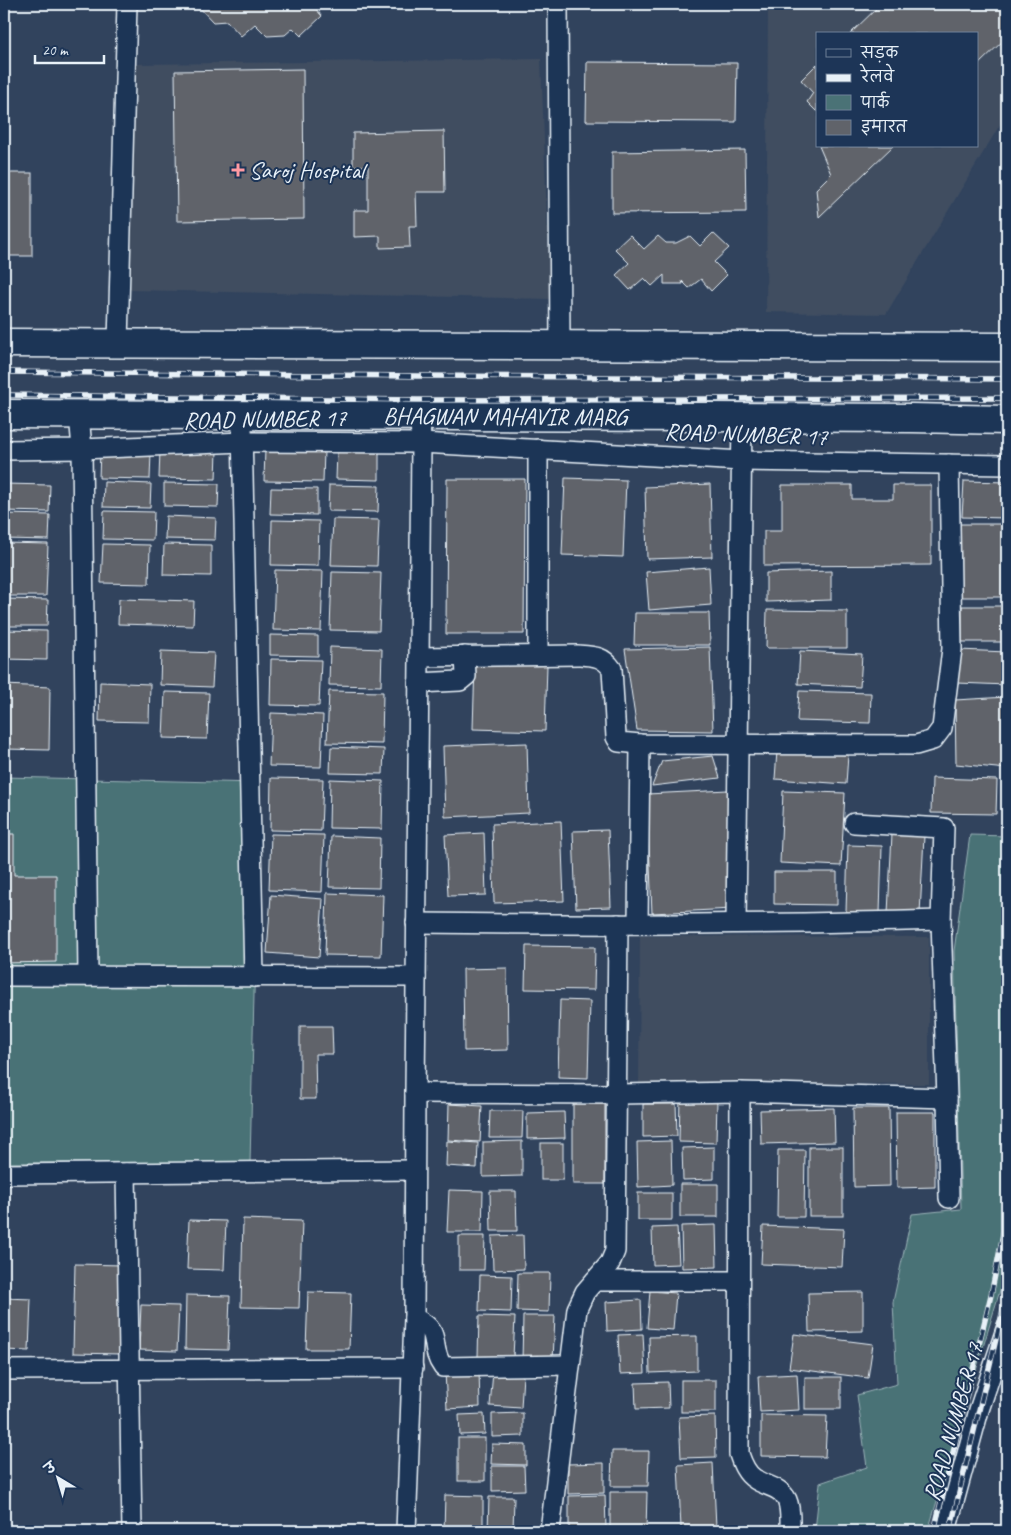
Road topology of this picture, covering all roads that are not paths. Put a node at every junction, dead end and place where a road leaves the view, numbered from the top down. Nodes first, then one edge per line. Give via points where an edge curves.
1 (127, 4) edge
2 (558, 4) edge
3 (4, 343) edge
4 (118, 343) junction
5 (560, 345) junction
6 (1007, 347) edge
7 (4, 414) edge
8 (79, 414) junction
9 (241, 415) junction
10 (420, 416) junction
11 (742, 417) junction
12 (1007, 420) edge
13 (242, 442) junction
14 (421, 443) junction
15 (4, 450) edge
16 (82, 450) junction
17 (538, 450) junction
18 (742, 462) junction
19 (948, 464) junction
20 (1007, 465) edge
21 (538, 655) junction
22 (465, 656) junction
23 (419, 657) junction
24 (418, 683) junction
25 (640, 744) junction
26 (738, 744) junction
27 (854, 823) dead end
28 (941, 920) junction
29 (416, 923) junction
30 (736, 923) junction
31 (618, 924) junction
32 (638, 924) junction
33 (4, 976) edge
34 (88, 976) junction
35 (254, 977) junction
36 (416, 977) junction
37 (415, 1092) junction
38 (740, 1092) junction
39 (618, 1094) junction
40 (948, 1098) junction
41 (414, 1170) junction
42 (126, 1173) junction
43 (4, 1174) edge
44 (949, 1198) dead end
45 (739, 1280) junction
46 (595, 1281) junction
47 (414, 1318) junction
48 (1007, 1326) edge
49 (570, 1366) junction
50 (412, 1368) junction
51 (4, 1370) edge
52 (129, 1370) junction
53 (132, 1531) edge
54 (406, 1531) edge
55 (550, 1531) edge
56 (790, 1531) edge
57 (946, 1531) edge

1 - 4 street
2 - 5 street
3 - 4 main road
4 - 5 main road
5 - 6 main road
7 - 8 main road, BHAGWAN MAHAVIR MARG
8 - 9 main road, BHAGWAN MAHAVIR MARG
8 - 16 street
9 - 10 main road, BHAGWAN MAHAVIR MARG
9 - 13 street
10 - 11 main road, BHAGWAN MAHAVIR MARG
10 - 14 street
11 - 12 main road, BHAGWAN MAHAVIR MARG
11 - 18 street
13 - 14 street, ROAD NUMBER 17
13 - 16 street, ROAD NUMBER 17
13 - 35 street
14 - 17 street, ROAD NUMBER 17
14 - 23 street
15 - 16 street, ROAD NUMBER 17
16 - 34 street
17 - 18 street, ROAD NUMBER 17
17 - 21 street
18 - 19 street, ROAD NUMBER 17
18 - 26 street
19 - 20 street, ROAD NUMBER 17
19 - 26 street via 952,649 942,728 933,740 916,745
21 - 22 street
21 - 25 street via 596,656 606,661 612,669 616,737 619,742
22 - 23 street
22 - 24 street via 466,676 460,681
23 - 24 street
24 - 29 street
25 - 26 street
25 - 32 street
26 - 30 street
27 - 28 street via 944,828
28 - 30 street
28 - 40 street
29 - 31 street
29 - 36 street
30 - 32 street
31 - 32 street
31 - 39 street
33 - 34 street
34 - 35 street
35 - 36 street
36 - 37 street
37 - 39 street
37 - 41 street
38 - 39 street
38 - 40 street
38 - 45 street
39 - 46 street via 615,1251
40 - 44 street
41 - 42 street
41 - 47 street
42 - 43 street
42 - 52 street
45 - 46 street
45 - 56 street via 739,1454 743,1466 755,1479 779,1489 787,1501
46 - 49 street via 577,1309
47 - 49 street via 431,1329 438,1361 443,1367
47 - 50 street
48 - 57 street, ROAD NUMBER 17 via 979,1410
49 - 55 street
50 - 52 street
50 - 54 street
51 - 52 street
52 - 53 street

